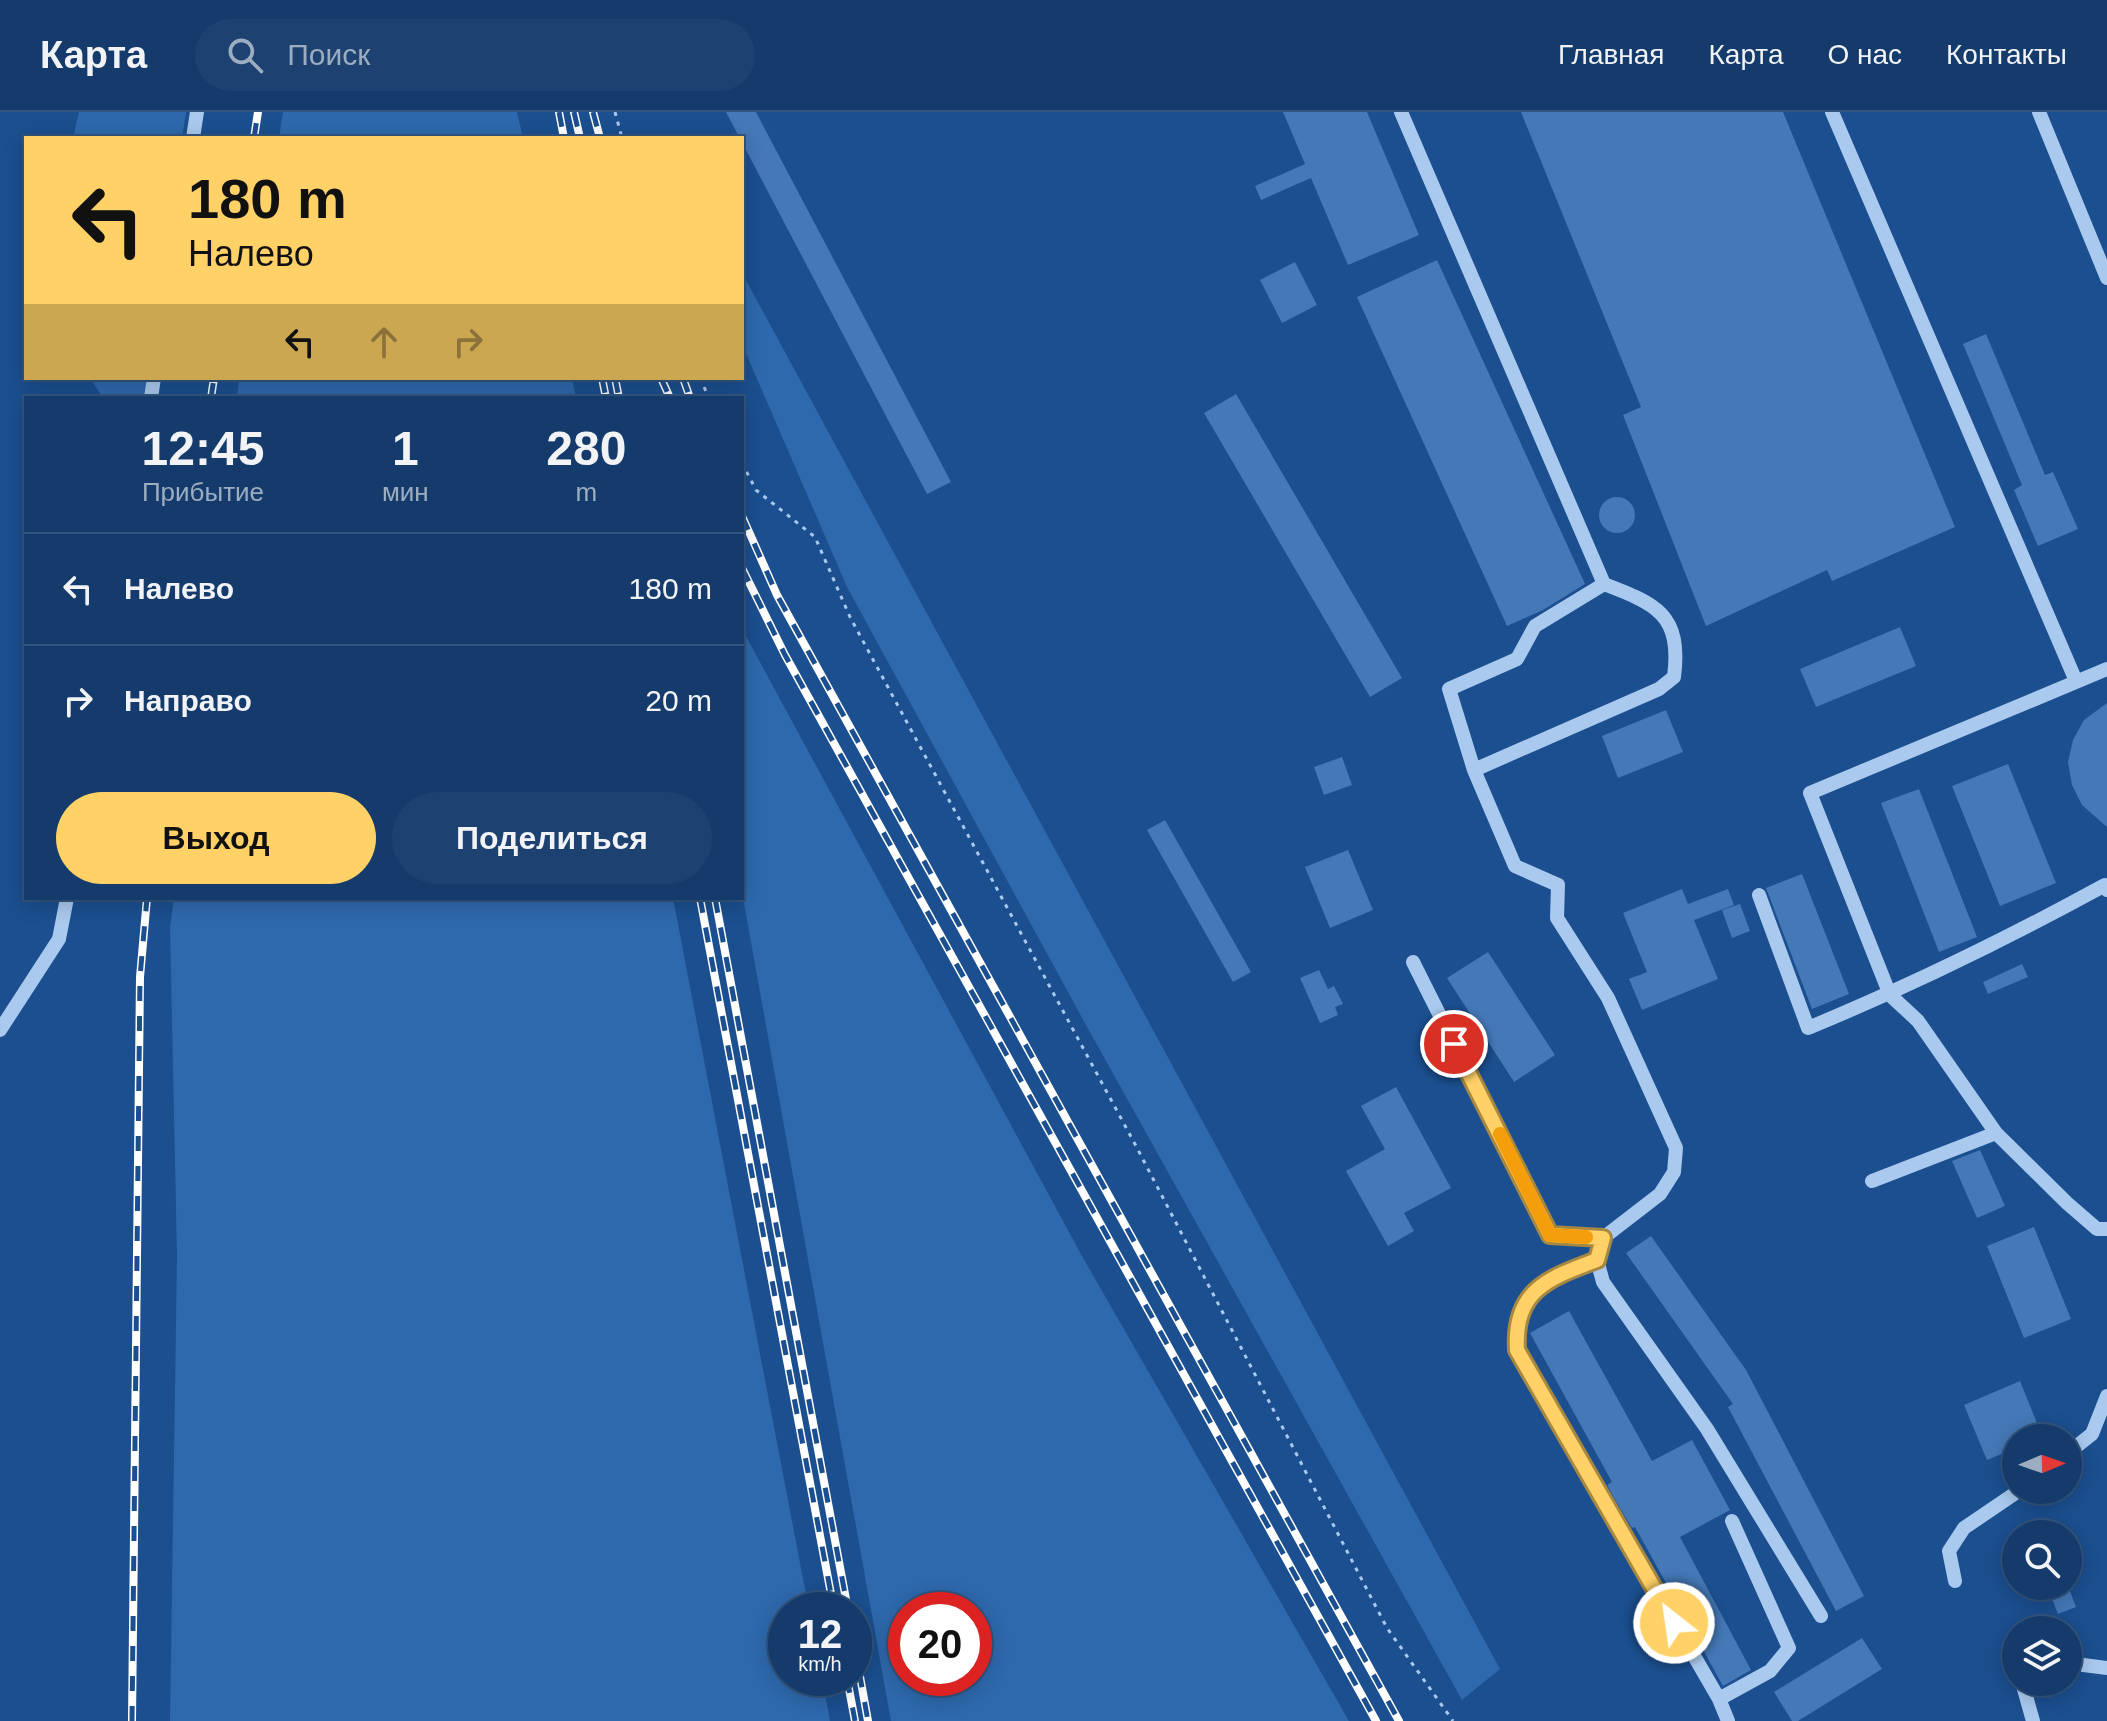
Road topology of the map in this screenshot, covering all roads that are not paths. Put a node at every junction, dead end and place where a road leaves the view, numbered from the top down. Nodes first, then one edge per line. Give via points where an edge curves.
1 (197, 112) edge
2 (1401, 112) edge
3 (1832, 112) edge
4 (2039, 112) edge
5 (193, 136) edge
6 (2107, 278) edge
7 (1604, 584) junction
8 (2107, 669) edge
9 (2076, 681) junction
10 (1474, 770) junction
11 (2107, 890) edge
12 (1759, 895) dead end
13 (67, 900) edge
14 (1413, 962) dead end
15 (1890, 995) junction
16 (0, 1030) edge
17 (1996, 1133) junction
18 (1872, 1181) dead end
19 (2107, 1229) edge
20 (1603, 1238) junction
21 (1597, 1260) junction
22 (2107, 1396) edge
23 (2082, 1442) edge
24 (2002, 1502) edge
25 (1732, 1521) dead end
26 (1955, 1581) dead end
27 (1821, 1616) dead end
28 (2082, 1665) edge
29 (2107, 1668) edge
30 (2026, 1696) edge
31 (1719, 1699) junction
32 (1728, 1721) edge
33 (2033, 1721) edge

1 - 5 lane
2 - 7 lane
3 - 9 lane
4 - 6 lane
7 - 10 lane via 1535,626 1517,659 1449,689
7 - 10 lane via 1662,612 1677,650 1674,677 1659,689
8 - 9 lane
9 - 15 lane via 1810,793
10 - 20 lane via 1515,866 1558,885 1557,918 1608,998 1676,1148 1674,1172 1660,1194
11 - 15 lane via 2105,885
12 - 15 lane via 1808,1028
13 - 16 lane via 59,939
14 - 20 lane via 1550,1235
15 - 17 lane via 1918,1021
17 - 18 lane
17 - 19 lane via 2097,1229
20 - 21 lane
21 - 27 lane via 1603,1282 1707,1429
21 - 31 lane via 1553,1276 1530,1293 1515,1328 1517,1350
22 - 23 lane via 2092,1434
24 - 26 lane via 1964,1528 1949,1551
25 - 31 lane via 1789,1648 1770,1671
28 - 29 lane
30 - 33 lane
31 - 32 lane

